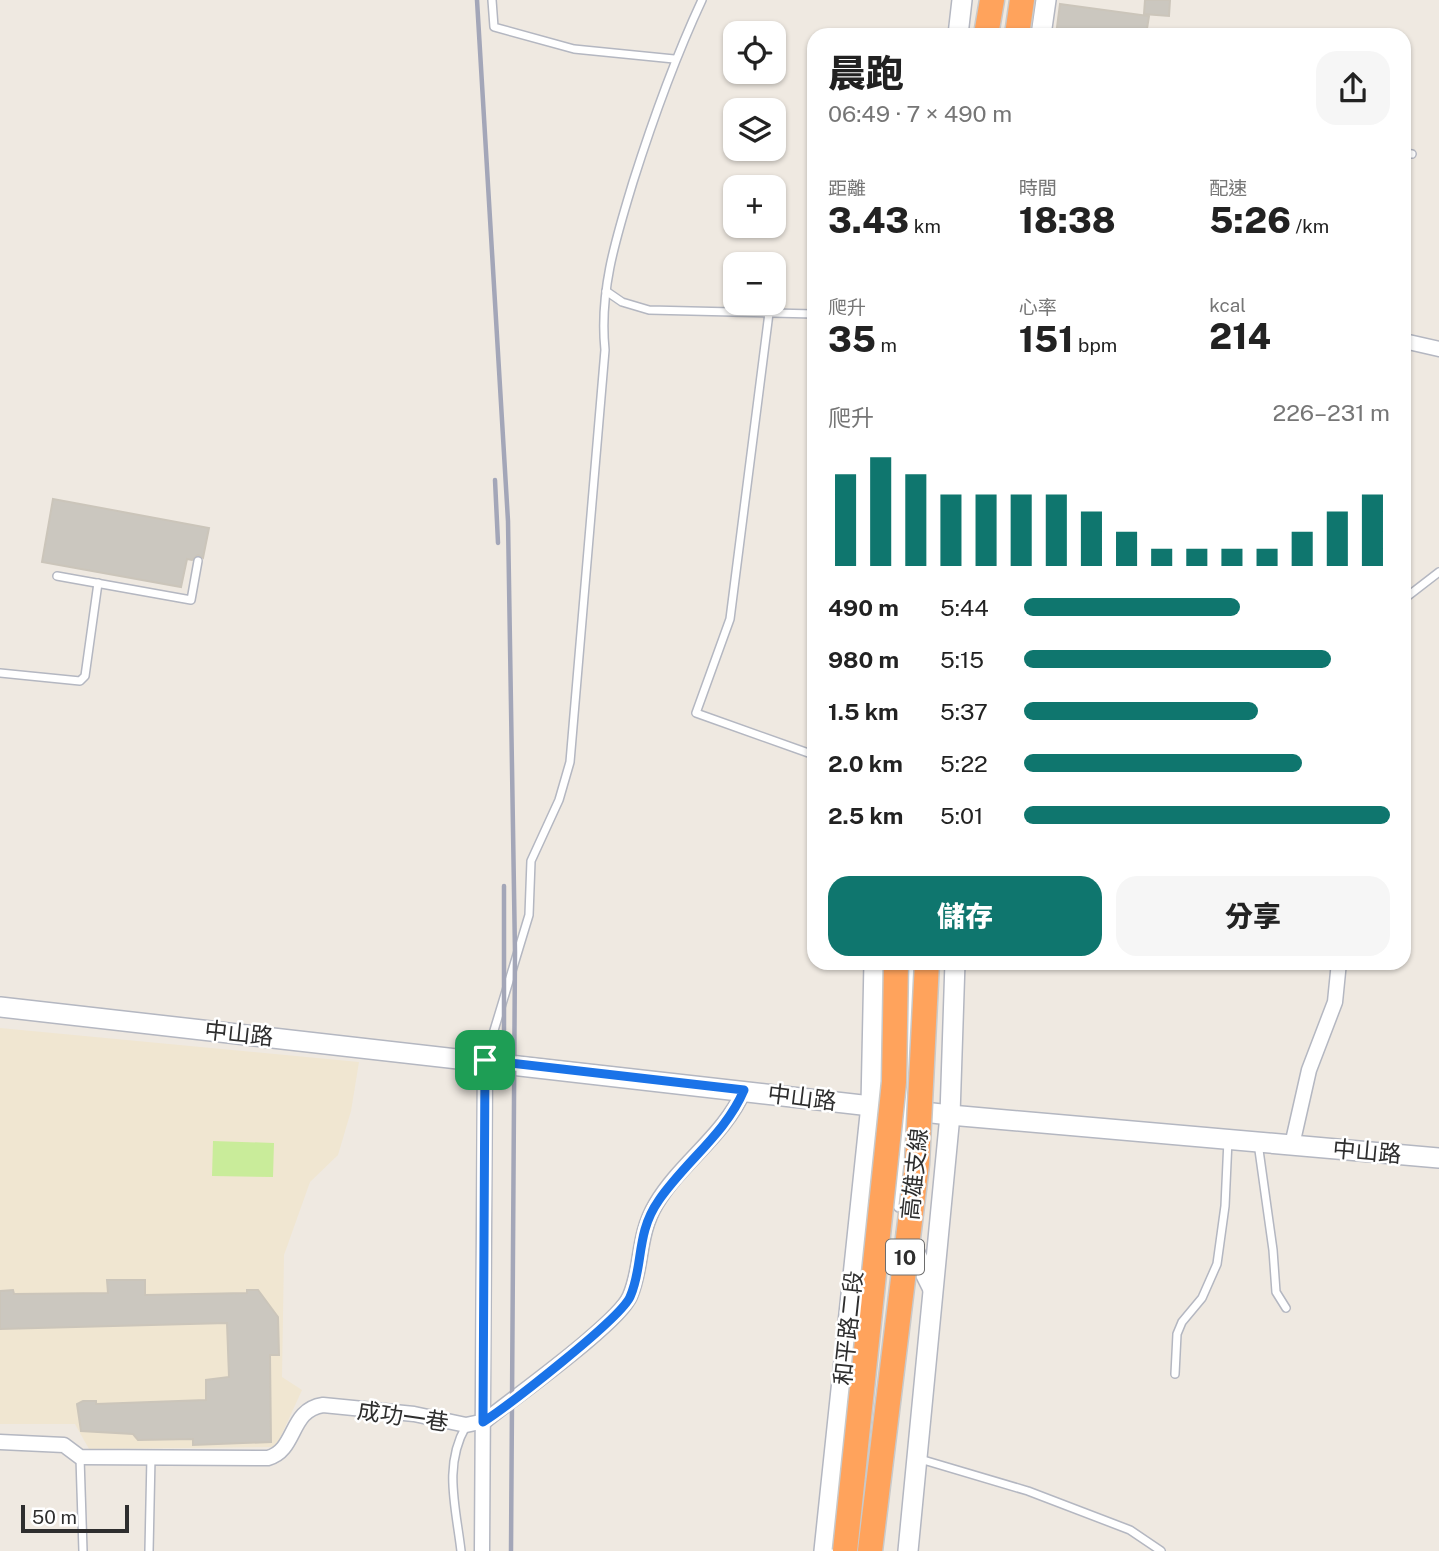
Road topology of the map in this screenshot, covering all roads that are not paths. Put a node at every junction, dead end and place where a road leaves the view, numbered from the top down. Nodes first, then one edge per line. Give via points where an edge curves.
1 (492, 0) edge
2 (702, 0) edge
3 (962, 0) edge
4 (992, 0) edge
5 (1022, 0) edge
6 (1046, 0) edge
7 (959, 28) edge
8 (987, 28) edge
9 (1018, 28) edge
10 (1042, 28) edge
11 (674, 59) junction
12 (606, 291) junction
13 (723, 312) edge
14 (786, 313) edge
15 (807, 314) edge
16 (769, 315) edge
17 (1411, 343) edge
18 (1439, 349) edge
19 (198, 561) dead end
20 (1439, 572) edge
21 (57, 576) dead end
22 (98, 583) junction
23 (1411, 594) edge
24 (0, 673) edge
25 (807, 753) edge
26 (874, 970) edge
27 (896, 970) edge
28 (911, 970) edge
29 (927, 970) edge
30 (955, 970) edge
31 (1338, 970) edge
32 (0, 1007) edge
33 (485, 1060) junction
34 (744, 1090) junction
35 (870, 1105) junction
36 (907, 1110) junction
37 (950, 1115) junction
38 (1228, 1139) junction
39 (1258, 1142) junction
40 (1292, 1145) junction
41 (1439, 1158) edge
42 (932, 1287) junction
43 (1286, 1308) dead end
44 (1175, 1374) dead end
45 (483, 1422) junction
46 (466, 1425) junction
47 (0, 1442) edge
48 (80, 1457) junction
49 (151, 1457) junction
50 (916, 1458) junction
51 (83, 1551) edge
52 (149, 1551) edge
53 (461, 1551) edge
54 (482, 1551) edge
55 (824, 1551) edge
56 (845, 1551) edge
57 (870, 1551) edge
58 (908, 1551) edge
59 (1161, 1551) edge

1 - 11 lane via 494,27 574,49
2 - 11 lane
3 - 7 street
4 - 8 highway
5 - 9 highway
6 - 10 street
11 - 12 lane via 610,257
12 - 13 lane via 622,302 649,310
12 - 33 lane via 602,319 605,351 570,762 531,861 528,915
14 - 15 lane
16 - 25 lane via 730,620 696,713
17 - 18 street
19 - 22 lane via 191,600
20 - 23 lane
21 - 22 lane
22 - 24 lane via 85,676 80,681
26 - 35 street, 和平路二段
27 - 56 highway, 高雄支線 / 10, bridge via 894,1082
28 - 36 street
29 - 57 highway, 高雄支線 / 10, bridge via 917,1164
30 - 37 street
31 - 40 street via 1335,1002 1309,1070
32 - 33 street, 中山路
33 - 34 street, 中山路
33 - 45 street
34 - 35 street, 中山路
34 - 45 street, 成功一巷 via 734,1113 657,1203 640,1240 626,1303 598,1331
35 - 36 street, 中山路
35 - 55 street, 和平路二段
36 - 37 street, 中山路
36 - 42 street via 900,1224
37 - 38 street, 中山路
37 - 42 street
38 - 39 street, 中山路
38 - 44 lane via 1217,1264 1202,1298 1177,1334
39 - 40 street, 中山路
39 - 43 lane via 1276,1292
40 - 41 street, 中山路
42 - 50 street
45 - 46 street, 成功一巷
45 - 54 street
46 - 49 street, 成功一巷 via 414,1414 323,1405 304,1411 276,1456
46 - 53 lane via 452,1456
47 - 48 street, 成功一巷 via 64,1444
48 - 49 street, 成功一巷
48 - 51 lane
49 - 52 lane
50 - 58 street
50 - 59 lane via 1028,1491 1130,1530

